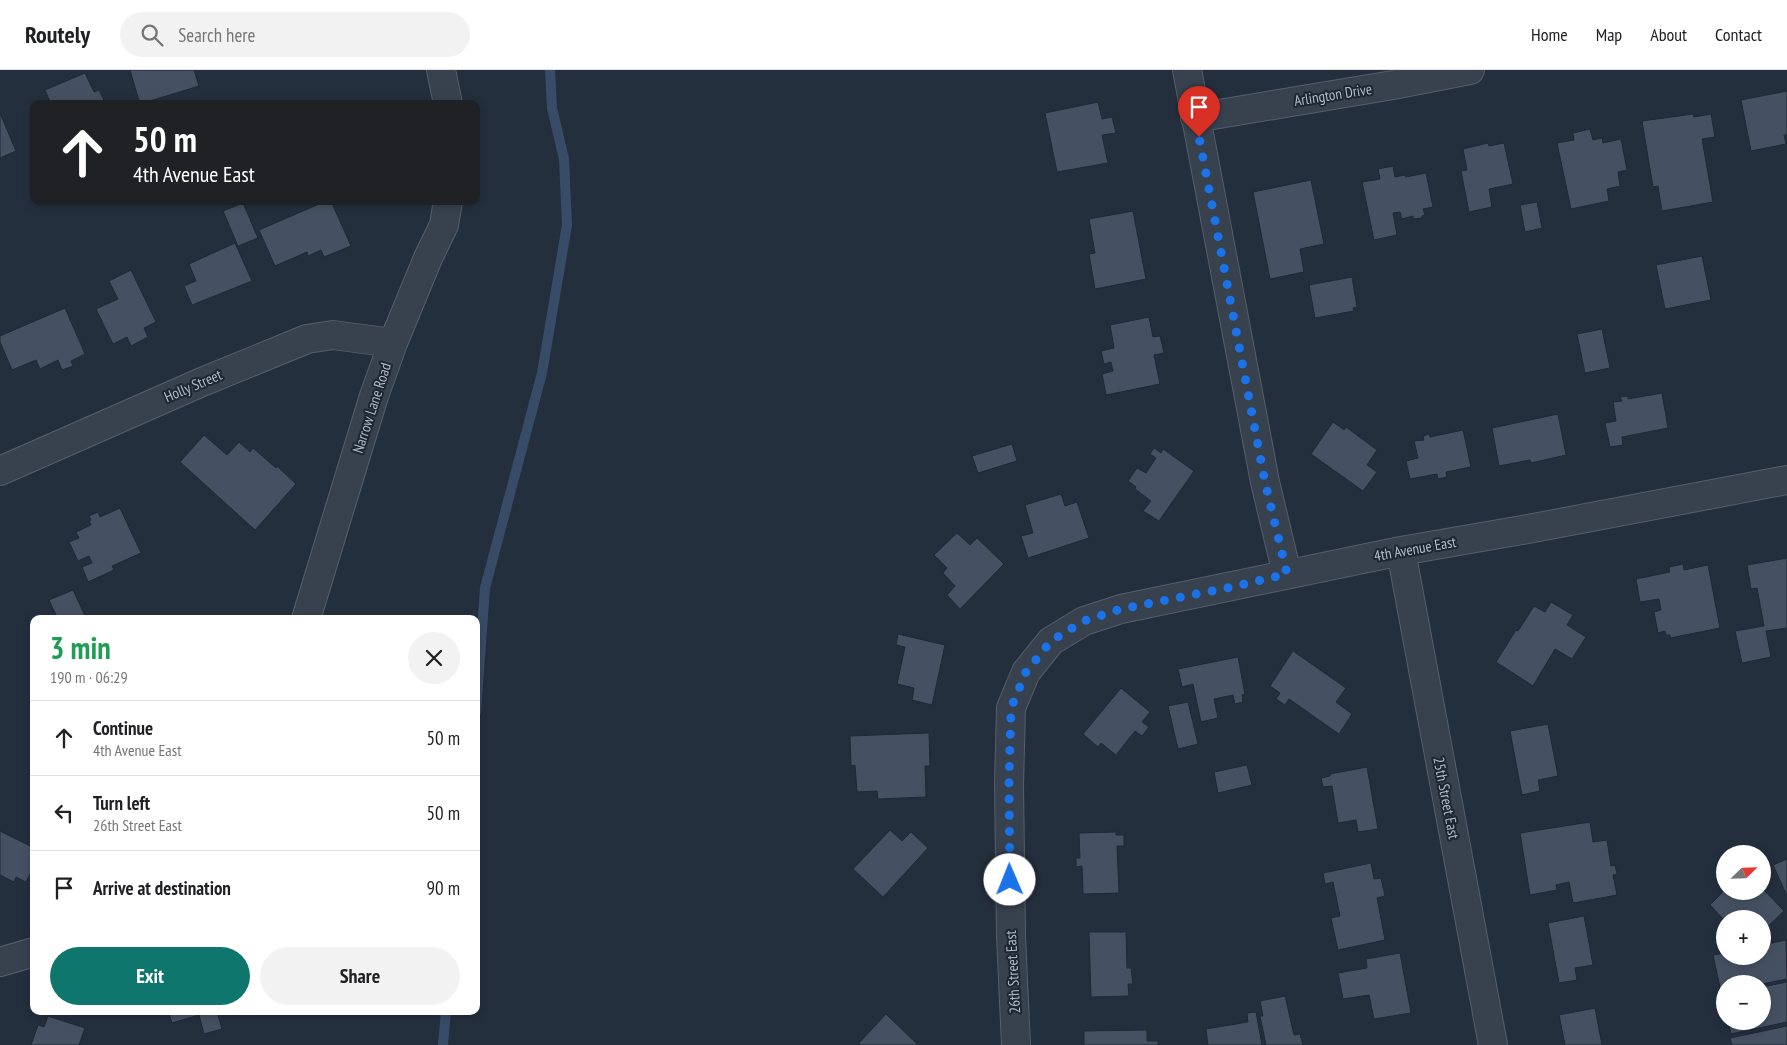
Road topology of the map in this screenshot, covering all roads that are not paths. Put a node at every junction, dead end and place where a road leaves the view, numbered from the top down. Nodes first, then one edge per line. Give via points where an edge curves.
1 (441, 70) edge
2 (1187, 70) edge
3 (1470, 70) edge
4 (447, 100) edge
5 (1195, 118) junction
6 (447, 205) edge
7 (393, 343) junction
8 (0, 471) edge
9 (1787, 480) edge
10 (1401, 551) junction
11 (1287, 574) junction
12 (307, 615) edge
13 (1051, 641) joint
14 (30, 953) edge
15 (0, 962) edge
16 (1016, 1045) edge
17 (1493, 1045) edge

1 - 4 street
2 - 5 street
3 - 5 street, Arlington Drive
5 - 11 street via 1265,482
6 - 7 street, Narrow Lane Road via 444,225
7 - 8 street, Holly Street via 333,335 307,339
7 - 12 street, Narrow Lane Road
9 - 10 street, 4th Avenue East
10 - 11 street, 4th Avenue East
10 - 17 street, 25th Street East
11 - 13 street, 4th Avenue East via 1121,609 1084,621
13 - 16 street, 26th Street East via 1026,672 1011,708 1011,936
14 - 15 street

